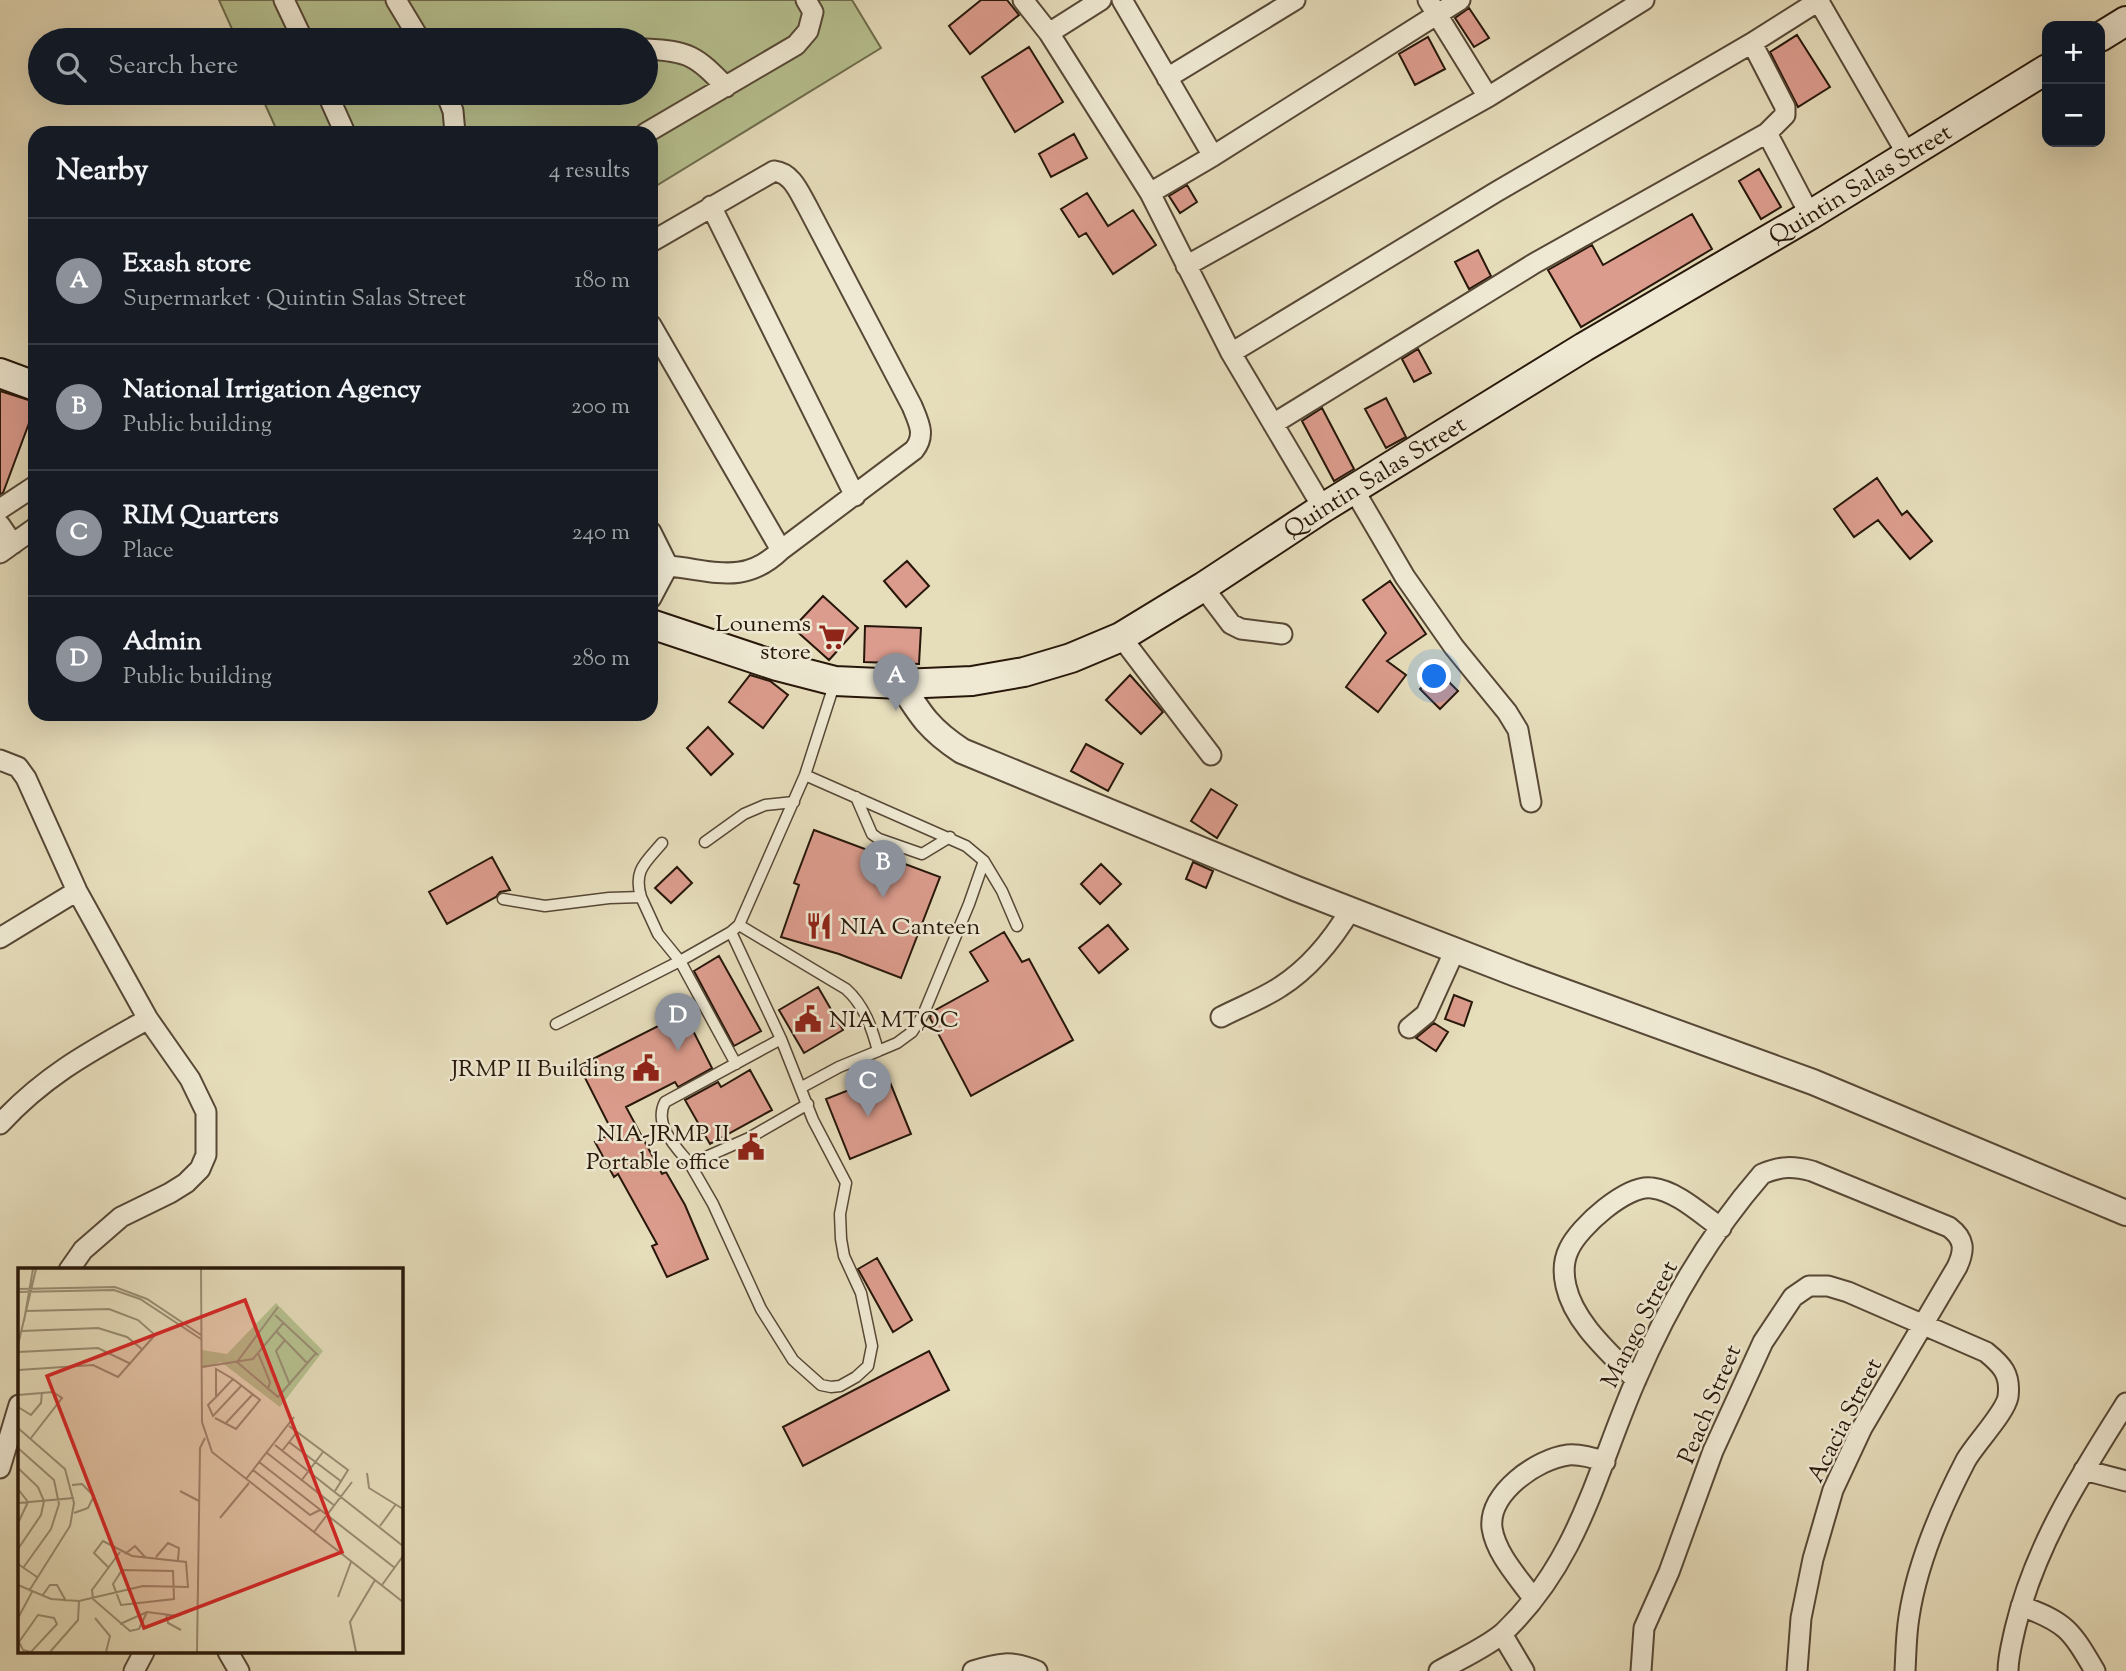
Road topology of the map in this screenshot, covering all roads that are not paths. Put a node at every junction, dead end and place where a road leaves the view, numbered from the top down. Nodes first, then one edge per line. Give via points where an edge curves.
1 (284, 0) edge
2 (396, 0) edge
3 (806, 0) edge
4 (1023, 0) edge
5 (1101, 0) edge
6 (1122, 0) edge
7 (1296, 0) edge
8 (1460, 0) edge
9 (1644, 0) edge
10 (1819, 0) edge
11 (1432, 7) edge
12 (2126, 20) edge
13 (297, 28) edge
14 (413, 28) edge
15 (1049, 33) junction
16 (2105, 34) edge
17 (1752, 43) junction
18 (658, 49) edge
19 (2042, 72) edge
20 (1167, 78) junction
21 (726, 87) junction
22 (1488, 97) junction
23 (332, 105) edge
24 (451, 105) edge
25 (342, 126) edge
26 (454, 126) edge
27 (658, 126) edge
28 (1767, 134) junction
29 (1907, 155) junction
30 (1213, 156) junction
31 (1150, 193) junction
32 (711, 206) junction
33 (1810, 215) junction
34 (658, 238) edge
35 (1186, 266) junction
36 (658, 337) edge
37 (1231, 353) junction
38 (0, 373) edge
39 (28, 383) edge
40 (1273, 424) junction
41 (1354, 490) junction
42 (28, 491) edge
43 (855, 496) junction
44 (1323, 508) junction
45 (0, 509) edge
46 (0, 524) edge
47 (28, 533) edge
48 (658, 548) edge
49 (7, 549) edge
50 (781, 550) junction
51 (668, 566) junction
52 (658, 585) edge
53 (1203, 587) junction
54 (658, 626) edge
55 (1282, 634) dead end
56 (1121, 637) junction
57 (835, 681) junction
58 (901, 684) junction
59 (1210, 755) dead end
60 (3, 760) edge
61 (805, 775) junction
62 (856, 797) junction
63 (794, 802) junction
64 (1531, 802) dead end
65 (950, 837) junction
66 (705, 842) dead end
67 (663, 843) dead end
68 (984, 861) junction
69 (77, 891) junction
70 (641, 897) junction
71 (503, 899) dead end
72 (1351, 909) junction
73 (1017, 926) dead end
74 (735, 929) junction
75 (0, 938) edge
76 (1455, 950) junction
77 (680, 961) junction
78 (1221, 1017) dead end
79 (148, 1019) junction
80 (556, 1024) dead end
81 (1409, 1028) dead end
82 (781, 1040) junction
83 (878, 1051) junction
84 (736, 1064) junction
85 (802, 1087) junction
86 (808, 1104) junction
87 (0, 1124) edge
88 (690, 1164) junction
89 (2126, 1213) edge
90 (1721, 1228) junction
91 (1963, 1245) joint
92 (70, 1268) edge
93 (1924, 1324) junction
94 (1636, 1380) junction
95 (2126, 1403) edge
96 (18, 1408) edge
97 (1605, 1462) junction
98 (0, 1468) edge
99 (2084, 1470) junction
100 (2126, 1481) edge
101 (1532, 1598) junction
102 (2021, 1606) junction
103 (1502, 1634) junction
104 (144, 1654) edge
105 (229, 1654) edge
106 (134, 1671) edge
107 (239, 1671) edge
108 (973, 1671) edge
109 (1037, 1671) edge
110 (1439, 1671) edge
111 (1524, 1671) edge
112 (1641, 1671) edge
113 (1797, 1671) edge
114 (1905, 1671) edge
115 (2008, 1671) edge
116 (2095, 1671) edge

1 - 13 street
2 - 14 street
3 - 21 street via 813,12 808,32 796,45
4 - 15 street
5 - 15 street
6 - 20 street
7 - 20 street
8 - 11 street
9 - 22 street
10 - 17 street
10 - 29 street
11 - 22 street
11 - 30 street
12 - 16 main road
15 - 31 street
17 - 28 street via 1785,107 1785,115
17 - 37 street via 1496,191
18 - 21 street via 697,58
19 - 29 main road, Quintin Salas Street
20 - 30 street
21 - 27 street
22 - 35 street
23 - 25 street
24 - 26 street
28 - 33 street
28 - 40 street via 1535,263
29 - 33 main road, Quintin Salas Street
30 - 31 street
31 - 35 street
32 - 34 street
32 - 43 street
32 - 43 street via 774,171 788,177 912,406 922,430 920,442
33 - 41 main road, Quintin Salas Street via 1584,347
35 - 37 street
36 - 50 street
37 - 40 street
38 - 39 main road
40 - 44 street
41 - 44 main road, Quintin Salas Street
41 - 64 street via 1405,577 1518,730
42 - 45 street
43 - 50 street
44 - 53 main road, Quintin Salas Street
46 - 49 street
47 - 49 street
48 - 51 street
50 - 51 street via 752,571 734,574
51 - 52 street
53 - 55 street via 1231,624
53 - 56 main road, Quintin Salas Street
54 - 57 main road, Quintin Salas Street
56 - 58 main road, Quintin Salas Street via 1024,672 972,681
56 - 59 street
57 - 58 main road, Quintin Salas Street
57 - 61 lane
58 - 72 street via 925,723 962,751
60 - 69 street via 18,767 26,778
61 - 62 lane
61 - 63 lane
62 - 65 lane
62 - 65 lane via 872,834 887,843 922,854
63 - 66 lane via 765,805 744,814
63 - 74 lane
65 - 68 lane
67 - 70 lane via 639,872
68 - 73 lane
68 - 83 lane via 923,1016 912,1032
69 - 75 street
69 - 79 street
70 - 71 lane via 545,906
70 - 77 lane via 658,934
72 - 76 street
72 - 78 street via 1333,939 1292,978
74 - 77 lane
74 - 82 lane
74 - 83 lane via 858,999
76 - 81 street via 1432,1006
76 - 89 street via 1813,1082
77 - 80 lane
77 - 84 lane
79 - 87 street via 70,1063 22,1100
79 - 92 street via 190,1079 206,1112 206,1155 186,1183 121,1217 83,1250
82 - 84 lane
82 - 85 lane
83 - 85 lane
84 - 88 lane via 668,1098 662,1109 667,1133
85 - 86 lane
86 - 88 lane via 749,1138
86 - 88 lane via 846,1183 841,1239 861,1293 872,1346 868,1366 841,1386 821,1385 793,1360 761,1309
90 - 91 street, Mango Street via 1762,1174 1793,1166 1949,1227
90 - 94 street, Mango Street via 1689,1275
90 - 94 street via 1667,1192 1649,1187 1621,1198 1594,1219 1568,1251 1563,1269 1580,1315
91 - 93 street, Acacia Street via 1957,1267
93 - 112 street, Peach Street via 1828,1286 1809,1286 1793,1297 1763,1342 1713,1451 1644,1628
93 - 113 street, Acacia Street via 1862,1428 1833,1490 1801,1618
93 - 114 street, Peach Street via 1986,1352 2003,1365 2008,1399 1968,1458 1941,1512 1909,1616
94 - 97 street, Mango Street
95 - 99 street
96 - 98 street
97 - 101 street, Mango Street via 1563,1558
97 - 101 street via 1569,1455 1546,1462 1518,1478 1494,1504 1492,1528 1500,1552
99 - 100 street
99 - 102 street via 2039,1555
101 - 103 street, Mango Street
102 - 115 street
102 - 116 street via 2060,1623 2075,1637
103 - 110 street, Mango Street
103 - 111 street
104 - 106 street
105 - 107 street
108 - 109 street via 1011,1663

